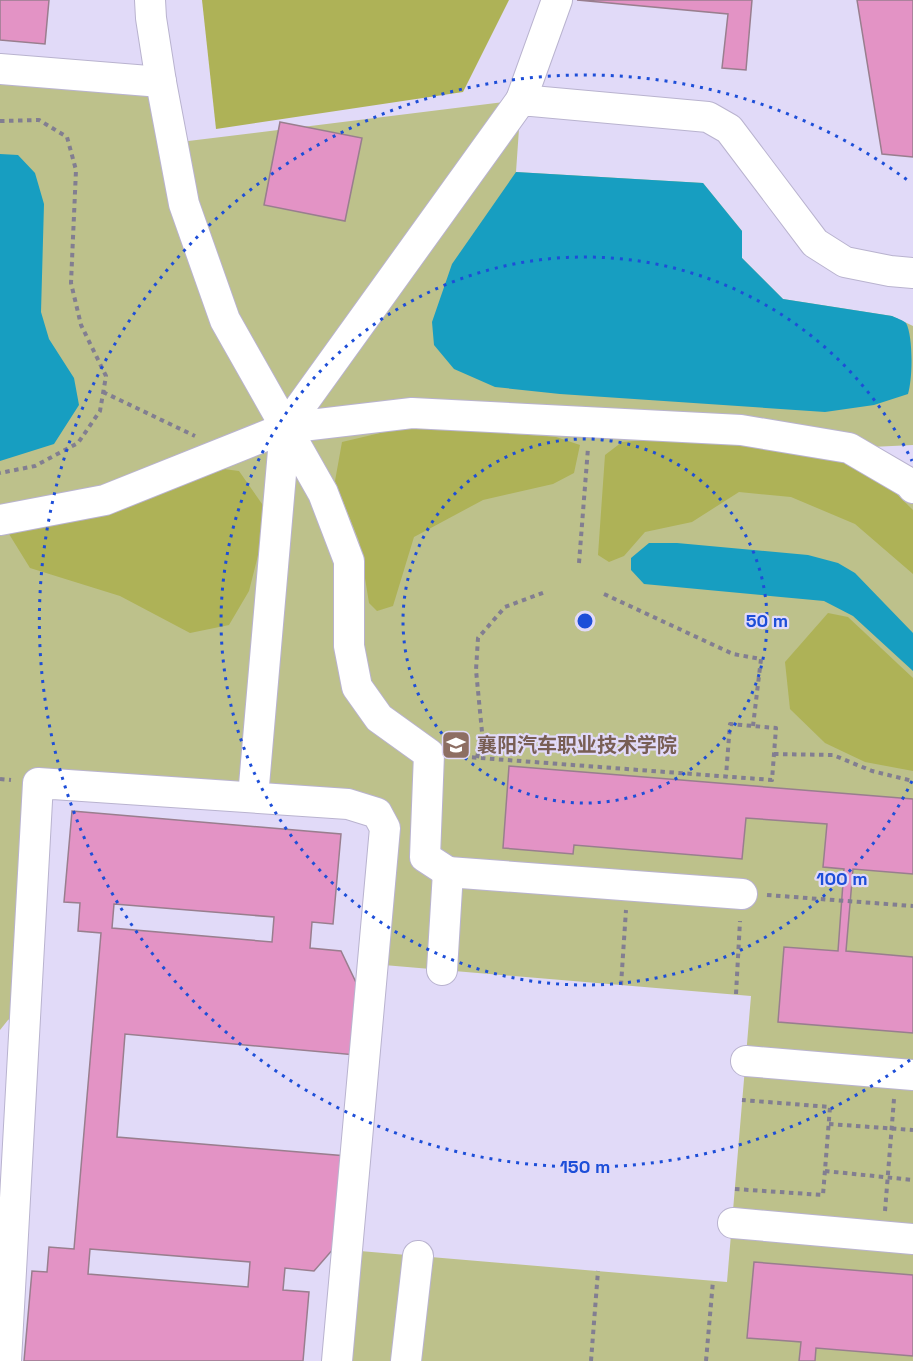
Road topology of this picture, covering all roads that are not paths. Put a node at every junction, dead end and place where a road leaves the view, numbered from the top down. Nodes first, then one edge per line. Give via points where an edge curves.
1 (150, 0) edge
2 (557, 0) edge
3 (0, 69) edge
4 (160, 82) junction
5 (521, 100) junction
6 (913, 273) edge
7 (285, 428) junction
8 (913, 488) edge
9 (0, 520) edge
10 (253, 797) junction
11 (448, 872) junction
12 (742, 894) road end
13 (442, 970) dead end
14 (746, 1061) dead end
15 (905, 1075) edge
16 (733, 1223) dead end
17 (913, 1239) edge
18 (418, 1256) dead end
19 (6, 1361) edge
20 (337, 1361) edge
21 (406, 1361) edge

1 - 4 lane
2 - 5 lane
3 - 4 lane
4 - 7 lane via 184,204 225,320
5 - 6 lane via 708,117 729,129 815,243 845,262
5 - 7 lane
7 - 8 lane via 412,413 741,430 849,448
7 - 9 lane via 105,500
7 - 10 lane
7 - 11 lane via 323,493 348,561 349,646 357,687 379,718 429,754 424,857
10 - 19 lane via 38,783
10 - 20 lane via 348,804 377,813 385,828
11 - 12 lane
11 - 13 lane
14 - 15 lane
16 - 17 lane
18 - 21 lane

